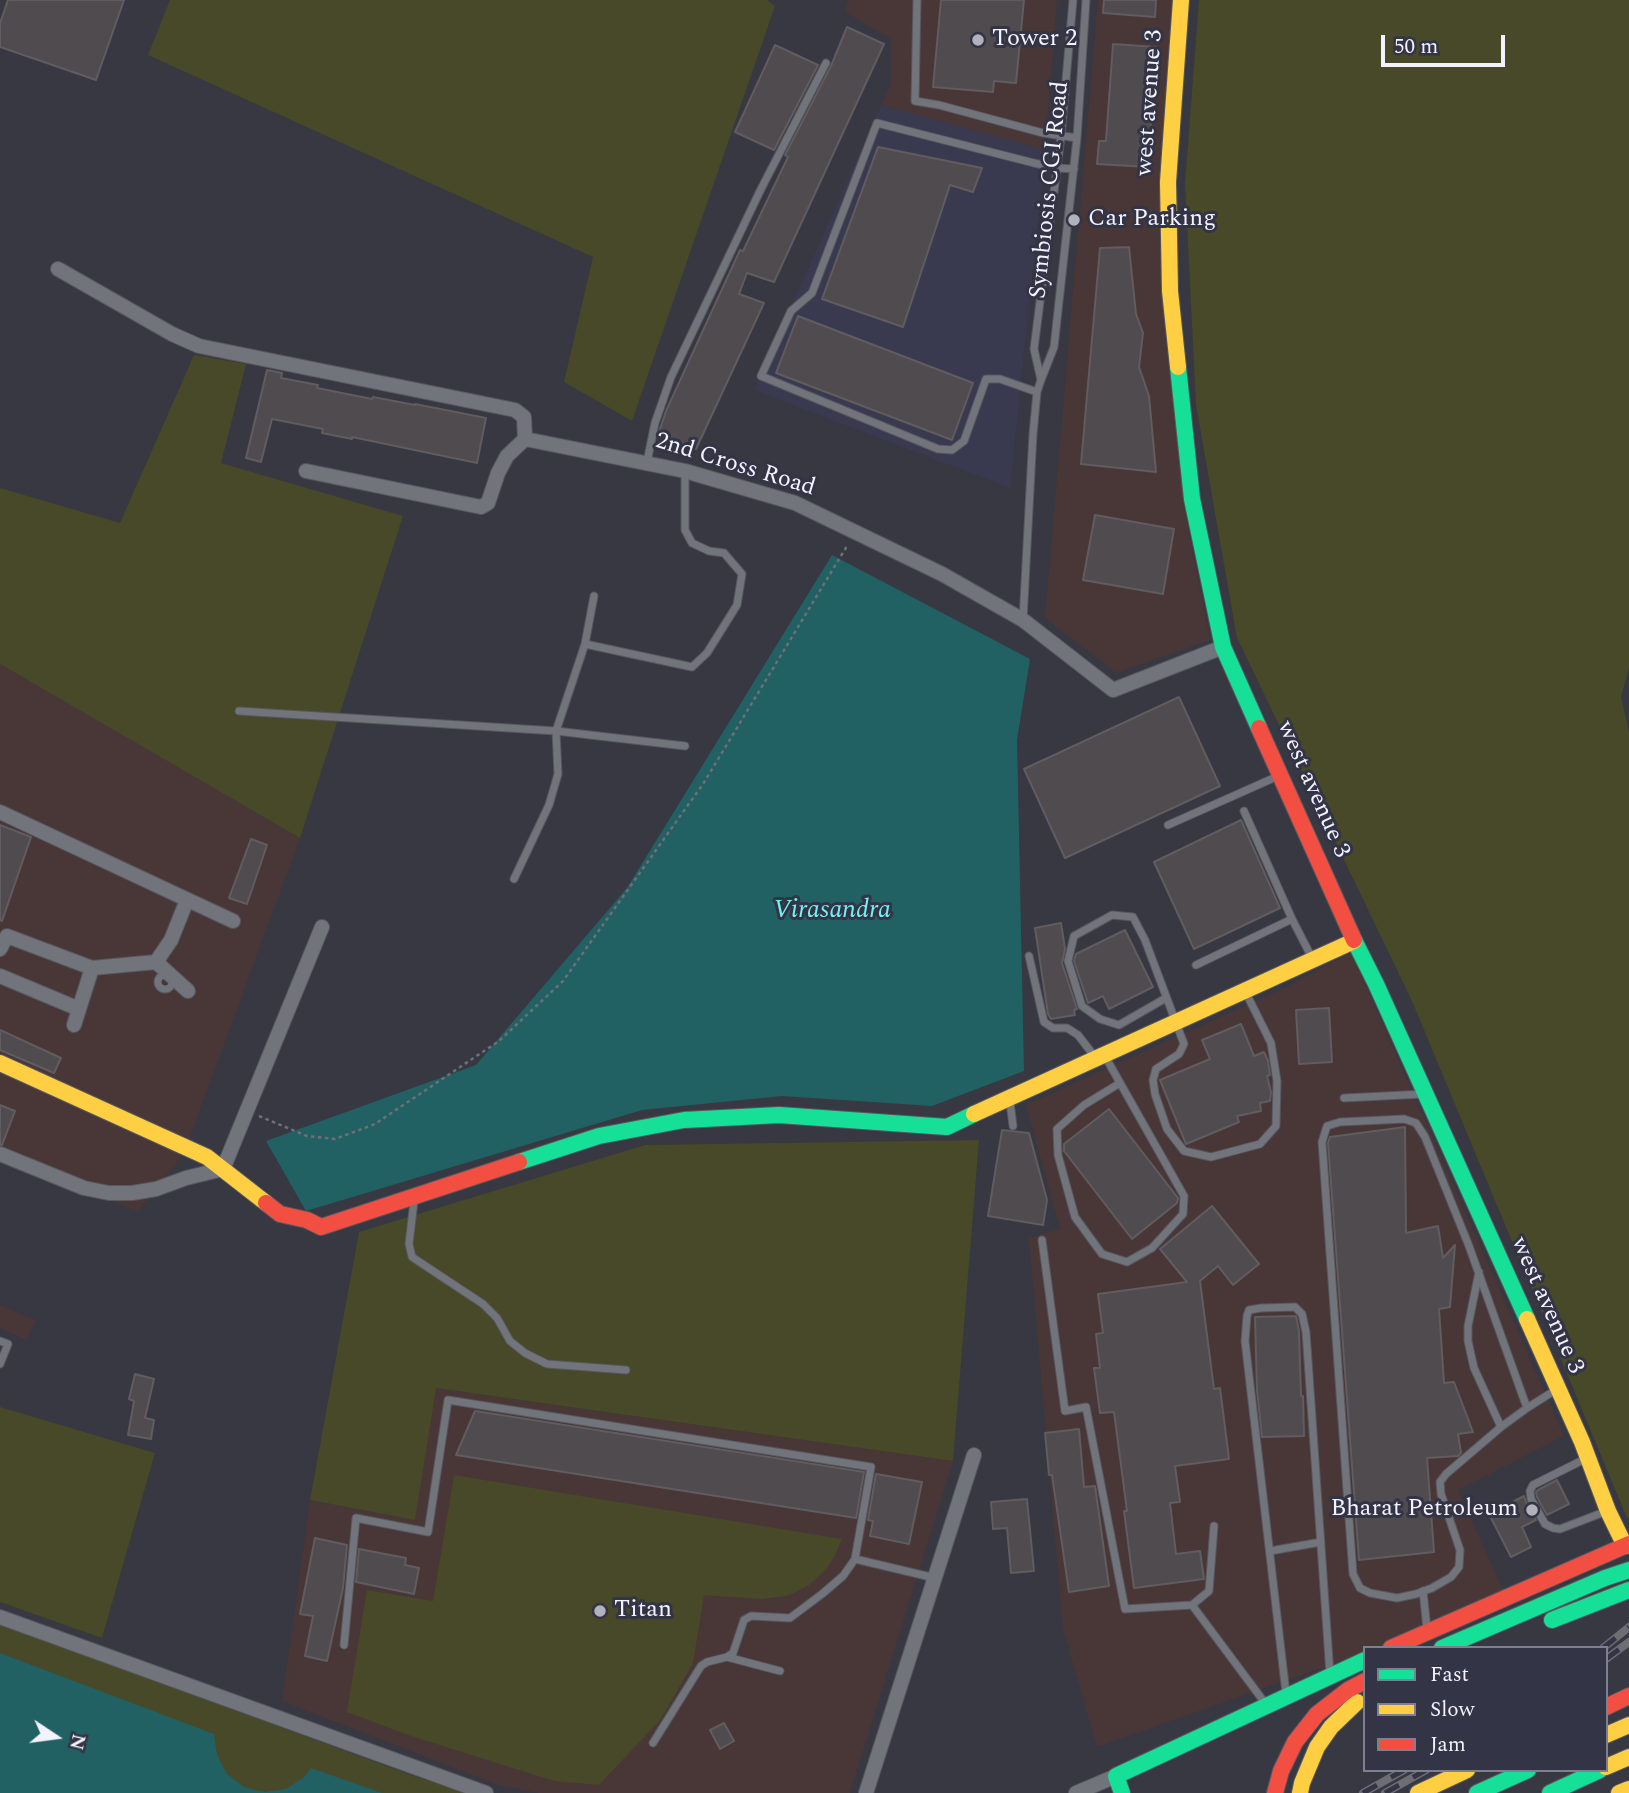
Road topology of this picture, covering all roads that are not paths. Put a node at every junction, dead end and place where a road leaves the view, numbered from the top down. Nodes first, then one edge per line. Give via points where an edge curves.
1 (917, 0) edge
2 (1073, 0) edge
3 (1086, 0) edge
4 (1181, 0) edge
5 (826, 63) dead end
6 (1061, 137) junction
7 (1077, 138) junction
8 (1057, 168) junction
9 (1074, 169) junction
10 (58, 269) dead end
11 (1041, 380) junction
12 (1037, 392) junction
13 (525, 439) junction
14 (647, 462) junction
15 (306, 471) dead end
16 (685, 471) junction
17 (594, 596) dead end
18 (1023, 620) junction
19 (585, 645) junction
20 (1223, 647) junction
21 (239, 711) dead end
22 (556, 731) junction
23 (685, 746) dead end
24 (1280, 775) junction
25 (0, 811) edge
26 (1244, 811) dead end
27 (1168, 825) dead end
28 (514, 879) dead end
29 (187, 900) junction
30 (1293, 919) junction
31 (233, 921) dead end
32 (322, 927) dead end
33 (2, 940) edge
34 (1354, 941) junction
35 (1030, 956) dead end
36 (1313, 960) junction
37 (156, 962) junction
38 (1196, 965) dead end
39 (92, 968) junction
40 (0, 976) edge
41 (1245, 990) junction
42 (188, 991) dead end
43 (1166, 998) junction
44 (79, 1009) junction
45 (1175, 1023) junction
46 (74, 1025) dead end
47 (1100, 1057) junction
48 (0, 1063) edge
49 (1120, 1083) junction
50 (1425, 1094) junction
51 (1009, 1098) junction
52 (1344, 1098) dead end
53 (1013, 1126) dead end
54 (0, 1154) edge
55 (223, 1169) junction
56 (414, 1197) junction
57 (1491, 1239) junction
58 (1042, 1240) dead end
59 (1469, 1246) junction
60 (1479, 1271) junction
61 (0, 1341) edge
62 (0, 1364) edge
63 (626, 1370) dead end
64 (1558, 1388) junction
65 (1527, 1408) junction
66 (1501, 1427) junction
67 (974, 1455) dead end
68 (1588, 1458) junction
69 (1608, 1510) junction
70 (1214, 1525) dead end
71 (1321, 1542) junction
72 (1627, 1545) edge
73 (1270, 1551) junction
74 (855, 1559) junction
75 (1629, 1570) edge
76 (936, 1578) junction
77 (1629, 1590) edge
78 (1423, 1591) junction
79 (1192, 1605) junction
80 (0, 1617) edge
81 (1543, 1623) dead end
82 (1427, 1632) junction
83 (1505, 1638) dead end
84 (344, 1645) dead end
85 (1396, 1646) edge
86 (1447, 1646) edge
87 (1485, 1646) edge
88 (727, 1657) junction
89 (1363, 1661) edge
90 (780, 1671) dead end
91 (1331, 1675) junction
92 (1363, 1682) edge
93 (1286, 1696) junction
94 (1629, 1696) edge
95 (1363, 1699) edge
96 (1267, 1705) junction
97 (1608, 1706) edge
98 (1629, 1725) edge
99 (1608, 1734) edge
100 (653, 1743) dead end
101 (1629, 1757) edge
102 (1608, 1767) edge
103 (1463, 1772) edge
104 (1524, 1772) edge
105 (1596, 1772) edge
106 (1116, 1776) junction
107 (1629, 1789) edge
108 (486, 1793) edge
109 (866, 1793) edge
110 (1076, 1793) edge
111 (1122, 1793) edge
112 (1275, 1793) edge
113 (1300, 1793) edge
114 (1418, 1793) edge
115 (1477, 1793) edge
116 (1550, 1793) edge
117 (1619, 1793) edge

1 - 6 lane via 915,101
2 - 6 lane, Symbiosis CGI Road
3 - 7 lane, Symbiosis CGI Road
4 - 20 main road, west avenue 3 via 1168,182 1170,290 1192,499
5 - 14 lane via 671,377
6 - 7 lane
6 - 8 lane, Symbiosis CGI Road
7 - 9 lane, Symbiosis CGI Road
8 - 9 lane
8 - 11 lane, Symbiosis CGI Road via 1034,349
8 - 12 lane via 877,123 812,293 791,311 761,376 939,449 952,450 964,441 986,379
9 - 11 lane, Symbiosis CGI Road via 1054,347
10 - 13 street via 200,346 515,410 524,417
11 - 12 lane, Symbiosis CGI Road
12 - 18 lane, Symbiosis CGI Road
13 - 14 street, 2nd Cross Road
13 - 15 street via 507,456 488,503 481,507
14 - 16 street, 2nd Cross Road
16 - 18 street, 2nd Cross Road via 795,503 942,574
16 - 19 lane via 685,530 692,542 724,553 741,574 737,605 707,653 692,667
17 - 19 lane
18 - 20 street, 2nd Cross Road via 1113,690
19 - 22 lane
20 - 24 main road, west avenue 3
21 - 22 lane
22 - 23 lane
22 - 28 lane via 558,774 549,805
24 - 27 lane
24 - 34 main road, west avenue 3
25 - 29 street
26 - 30 lane
29 - 31 street
29 - 37 street via 171,940
30 - 36 lane
30 - 38 lane
32 - 55 street
33 - 39 street
34 - 36 main road
34 - 50 main road, west avenue 3
35 - 47 lane via 1044,1022 1053,1028 1067,1028
36 - 41 main road
37 - 39 street
37 - 42 street
39 - 44 street
40 - 44 street
41 - 45 main road
41 - 45 lane via 1271,1043 1277,1081 1276,1126 1260,1144 1211,1157 1184,1151 1167,1129 1153,1080 1156,1069 1179,1054 1184,1044
43 - 43 lane via 1133,917 1112,915 1074,936 1068,961 1082,1006 1091,1013 1119,1025
43 - 45 lane
44 - 46 street
45 - 47 main road
47 - 49 lane
47 - 51 main road
48 - 55 main road via 206,1157
49 - 49 lane via 1184,1196 1184,1214 1152,1248 1127,1262 1102,1254 1074,1217 1058,1155 1057,1129
50 - 52 lane
50 - 57 main road, west avenue 3
51 - 53 lane
51 - 56 main road via 947,1127 779,1115 684,1120 599,1136
54 - 55 street via 84,1188 109,1193 156,1189
55 - 56 main road via 280,1214 321,1227
56 - 63 lane via 412,1256 484,1304 510,1341 547,1364
57 - 59 lane
57 - 64 main road, west avenue 3
58 - 79 lane via 1065,1411 1086,1407 1125,1609
59 - 60 lane
59 - 78 lane via 1416,1123 1404,1119 1327,1126 1322,1142 1353,1574 1360,1588 1370,1593 1396,1598
60 - 65 lane
60 - 66 lane via 1468,1341 1474,1368
61 - 62 lane via 8,1345
64 - 65 lane
64 - 68 main road, west avenue 3
65 - 66 lane
66 - 78 lane via 1440,1482 1460,1550 1458,1567 1451,1577
67 - 76 street
68 - 69 main road, west avenue 3
68 - 69 lane via 1533,1485 1531,1499 1545,1524 1560,1529
69 - 72 main road, west avenue 3
70 - 79 lane via 1209,1591
71 - 73 lane
71 - 73 lane via 1302,1314 1295,1307 1249,1310 1245,1341
71 - 91 lane
72 - 82 main road
73 - 93 lane
74 - 76 lane
74 - 84 lane via 871,1466 448,1400 428,1532 356,1518
74 - 88 lane via 843,1576 790,1618 751,1616 744,1620 733,1653
75 - 86 main road
76 - 109 street
77 - 81 main road
78 - 82 lane
79 - 96 lane
80 - 108 street
82 - 85 main road
83 - 87 main road
88 - 90 lane
88 - 100 lane via 702,1666
89 - 91 main road
91 - 93 main road
92 - 112 main road via 1317,1714 1295,1742
93 - 96 main road
94 - 97 main road
95 - 113 main road via 1331,1727 1317,1747
96 - 106 main road
98 - 99 main road
101 - 102 main road
103 - 114 main road
104 - 115 main road
105 - 116 main road
106 - 110 street
106 - 111 main road
107 - 117 main road

